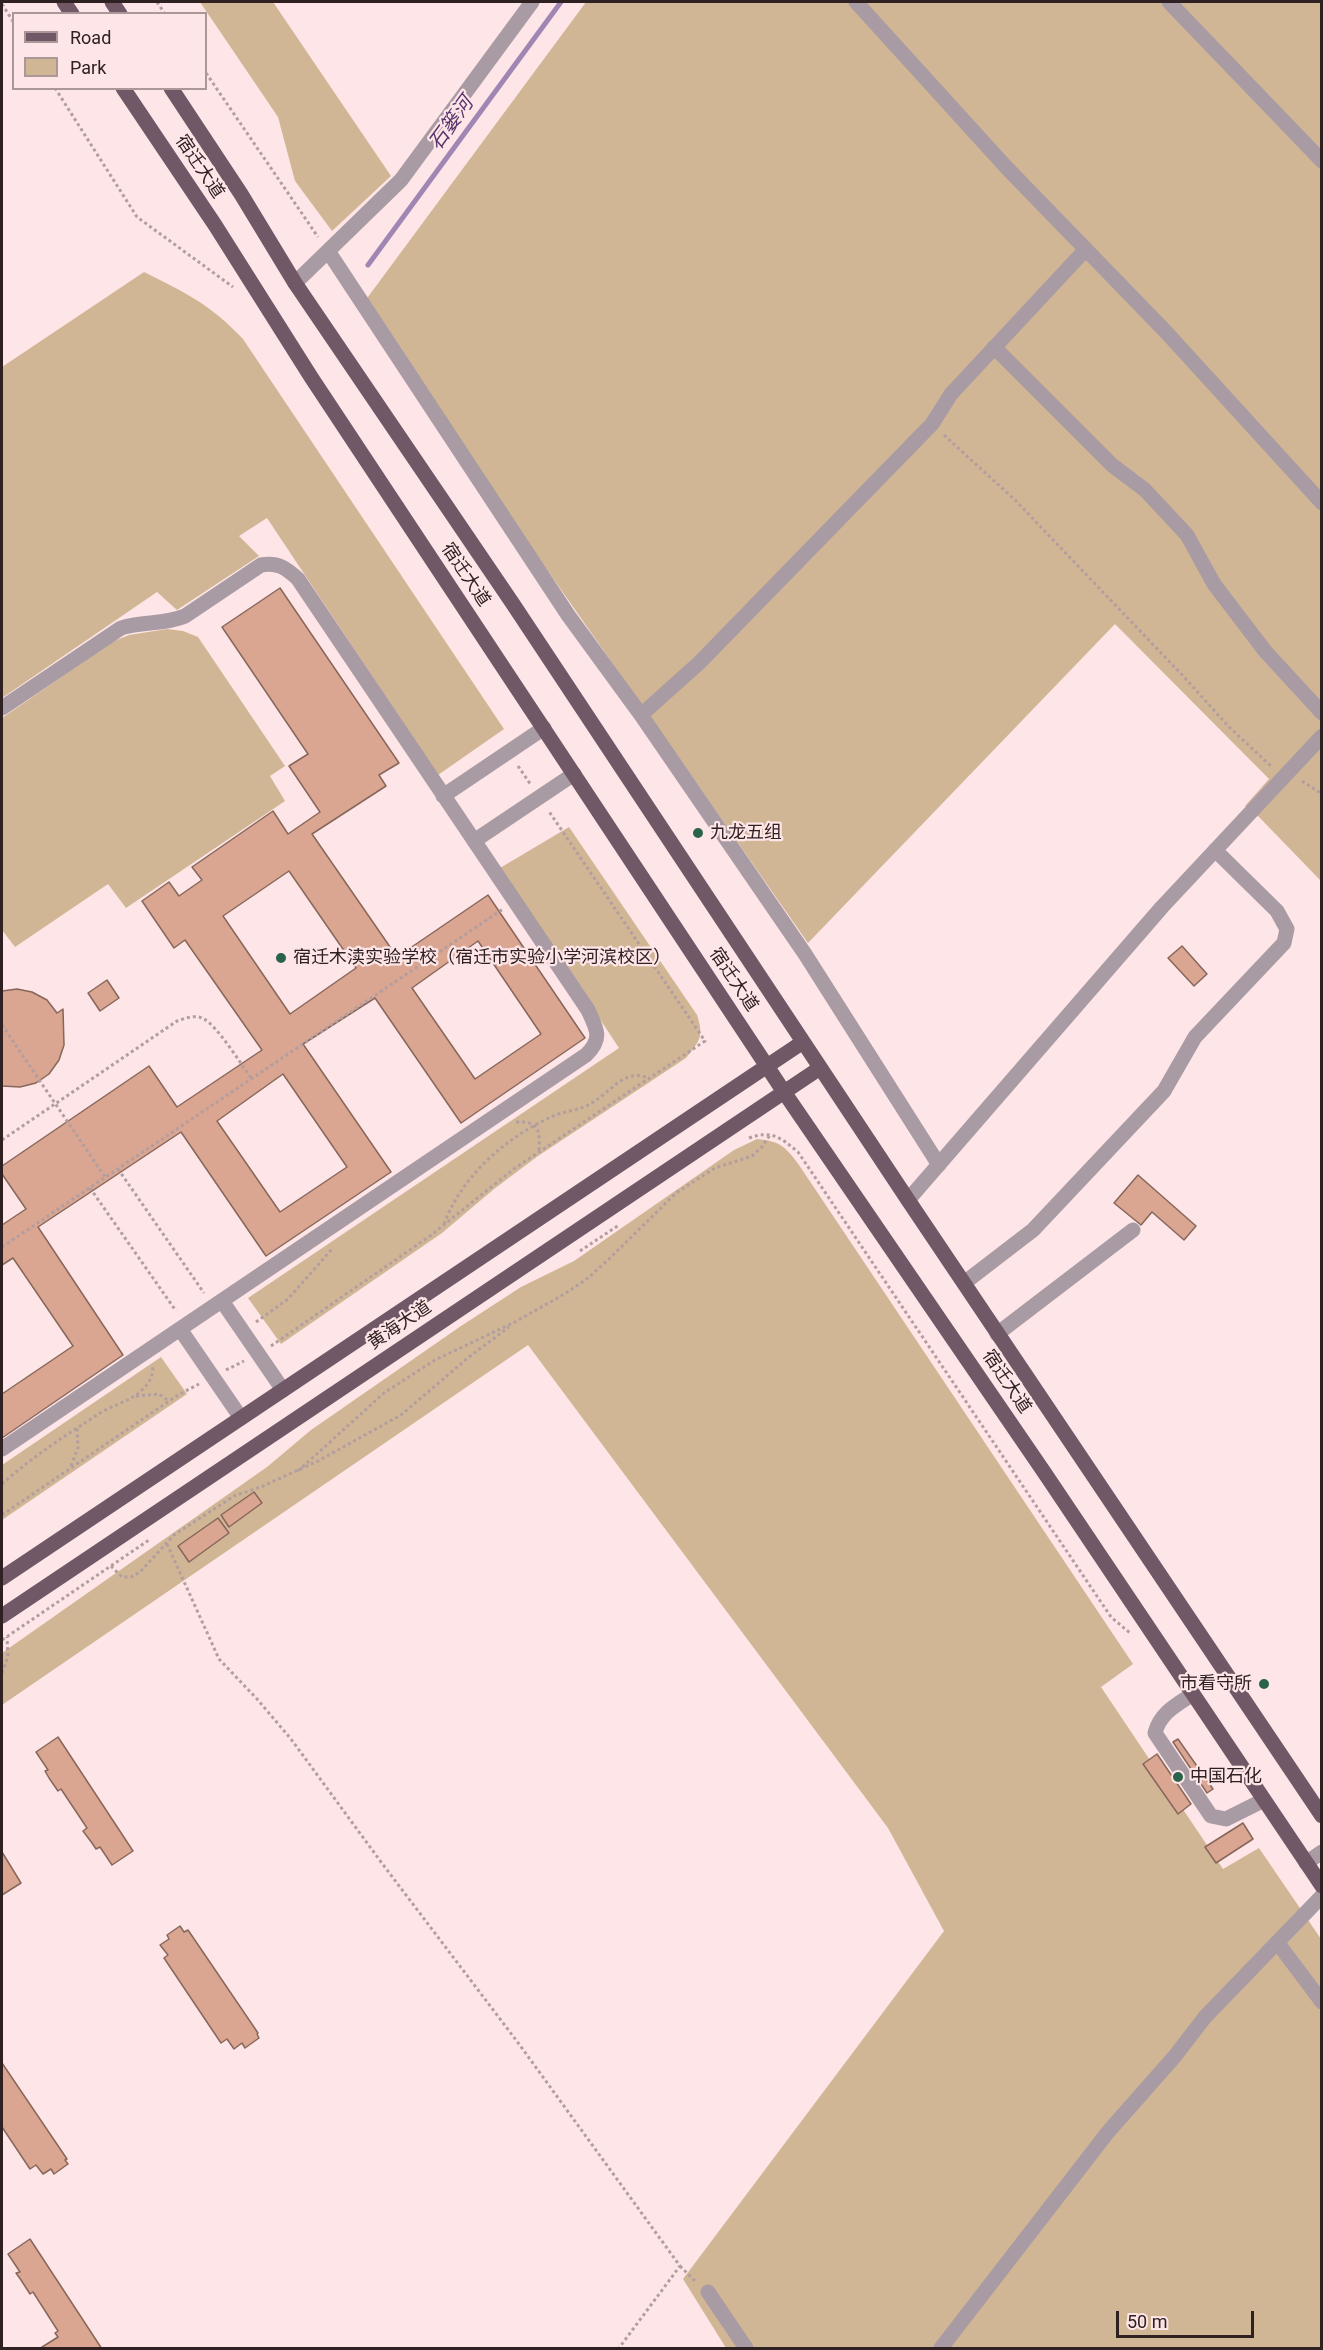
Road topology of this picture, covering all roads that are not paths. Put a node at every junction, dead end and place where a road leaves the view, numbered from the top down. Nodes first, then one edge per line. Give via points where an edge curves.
1 (532, 2) edge
2 (856, 2) edge
3 (1169, 2) edge
4 (124, 90) edge
5 (172, 90) edge
6 (1322, 161) edge
7 (1086, 249) junction
8 (327, 251) junction
9 (295, 283) junction
10 (994, 347) junction
11 (1322, 503) edge
12 (2, 708) edge
13 (1322, 712) edge
14 (640, 715) junction
15 (543, 728) junction
16 (1322, 736) edge
17 (574, 774) junction
18 (443, 796) junction
19 (474, 841) junction
20 (1215, 850) junction
21 (803, 1042) junction
22 (767, 1066) junction
23 (820, 1068) junction
24 (784, 1092) junction
25 (939, 1165) junction
26 (908, 1200) junction
27 (1133, 1230) dead end
28 (964, 1283) junction
29 (217, 1304) junction
30 (183, 1327) junction
31 (998, 1334) junction
32 (283, 1390) junction
33 (241, 1418) junction
34 (2, 1449) edge
35 (2, 1578) edge
36 (2, 1616) edge
37 (1193, 1694) junction
38 (1264, 1800) junction
39 (1322, 1816) edge
40 (1322, 1852) edge
41 (1306, 1863) junction
42 (1322, 1886) edge
43 (1322, 1896) edge
44 (1277, 1942) junction
45 (1322, 2002) edge
46 (708, 2292) road end
47 (746, 2349) edge
48 (941, 2349) edge

1 - 8 street via 401,180
2 - 7 street
3 - 6 street
4 - 15 main road, 宿迁大道
5 - 9 main road, 宿迁大道
7 - 10 street
7 - 11 street
8 - 9 street
8 - 14 street via 568,615
9 - 21 main road, 宿迁大道
10 - 13 street via 1187,535 1214,584 1265,651
10 - 14 street via 951,394 932,424 699,663
12 - 18 street via 120,628 184,616 261,565 274,563 298,579
14 - 25 street via 805,954
15 - 17 main road, 宿迁大道
15 - 18 street
16 - 20 street
17 - 19 street
17 - 22 main road, 宿迁大道
18 - 19 street
19 - 29 street via 588,1010 598,1036 595,1047
20 - 25 street
20 - 28 street via 1277,911 1287,929 1284,944 1196,1037 1164,1091 1123,1135 1033,1230
21 - 22 main road, 黄海大道
21 - 23 main road, 宿迁大道
22 - 24 main road, 宿迁大道
22 - 32 main road, 黄海大道
23 - 24 main road, 黄海大道
23 - 26 main road, 宿迁大道
24 - 36 main road, 黄海大道
24 - 37 main road, 宿迁大道
25 - 26 street
26 - 28 main road, 宿迁大道
27 - 31 street
28 - 31 main road, 宿迁大道
29 - 30 street
29 - 32 street via 242,1331
30 - 33 street
30 - 34 street
31 - 39 main road, 宿迁大道
32 - 33 main road, 黄海大道
33 - 35 main road, 黄海大道
37 - 38 main road, 宿迁大道
37 - 38 street via 1167,1710 1155,1733 1211,1816 1226,1820
38 - 41 main road, 宿迁大道
40 - 41 street
41 - 42 main road, 宿迁大道
43 - 44 street
44 - 45 street
44 - 48 street via 1205,2017 1108,2132
46 - 47 street

